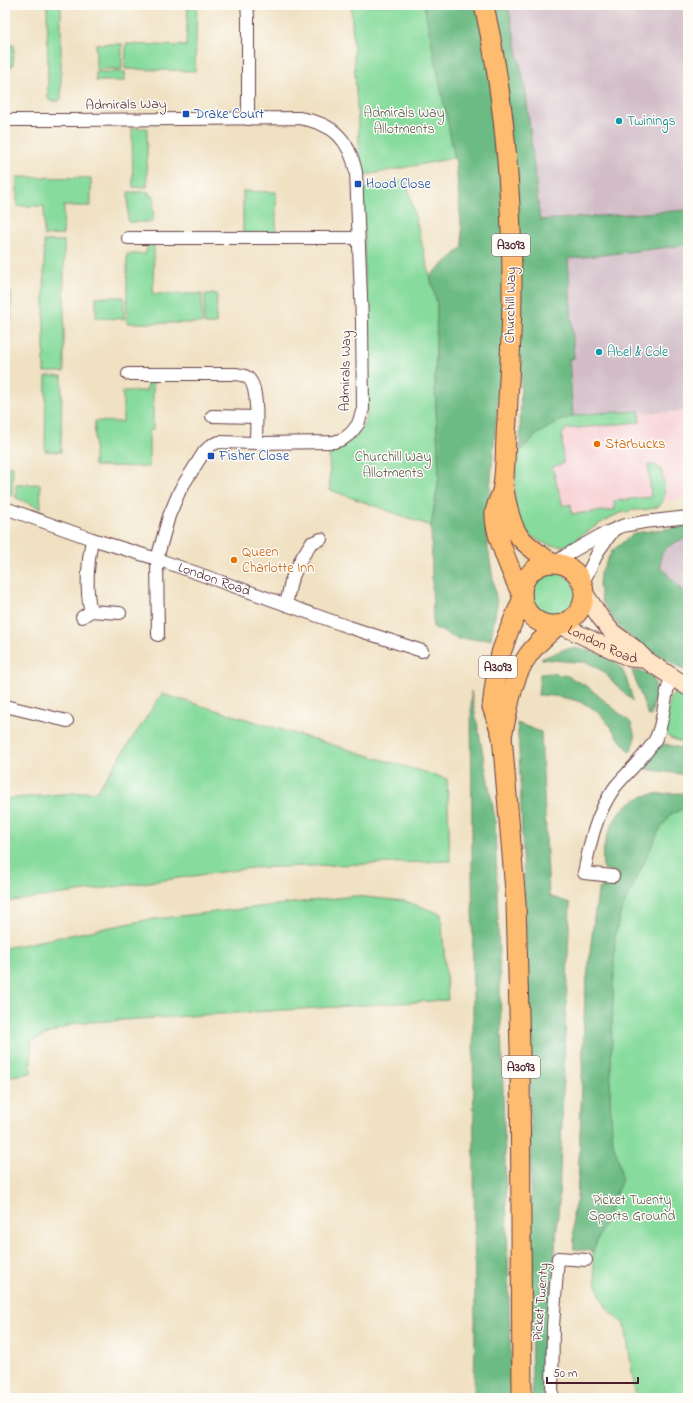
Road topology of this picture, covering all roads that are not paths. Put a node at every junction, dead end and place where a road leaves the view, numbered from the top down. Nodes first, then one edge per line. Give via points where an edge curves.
1 (247, 5) edge
2 (484, 5) edge
3 (248, 119) junction
4 (5, 120) edge
5 (128, 238) dead end
6 (358, 238) junction
7 (128, 374) dead end
8 (212, 416) dead end
9 (256, 417) junction
10 (256, 443) junction
11 (503, 487) junction
12 (5, 508) edge
13 (688, 517) edge
14 (613, 531) junction
15 (92, 539) junction
16 (321, 539) dead end
17 (157, 559) junction
18 (553, 563) junction
19 (584, 588) junction
20 (522, 597) junction
21 (286, 605) junction
22 (120, 612) dead end
23 (559, 625) junction
24 (158, 635) dead end
25 (422, 651) dead end
26 (646, 660) junction
27 (672, 675) junction
28 (688, 687) edge
29 (5, 706) edge
30 (67, 721) dead end
31 (502, 736) junction
32 (613, 876) dead end
33 (586, 1260) dead end
34 (522, 1398) edge
35 (552, 1398) edge

1 - 3 street
2 - 11 main road, Churchill Way / A3093 via 504,133 510,210 512,291
3 - 4 street, Admirals Way
3 - 6 street, Admirals Way via 309,120 330,128 343,140 349,148 356,172
5 - 6 street
6 - 10 street, Admirals Way via 364,404 358,424 348,436 334,442
7 - 9 street via 246,376 255,390
8 - 9 street
9 - 10 street
10 - 17 street, Admirals Way via 220,442 211,445 204,452 180,490 169,516
11 - 18 main road, Churchill Way / A3093 via 518,534 524,542
11 - 20 main road, Churchill Way / A3093 via 495,512 496,523 507,563
12 - 15 street, London Road
13 - 14 street via 632,524
14 - 18 street via 600,535
14 - 19 street via 599,550
15 - 17 street, London Road
15 - 22 street via 88,567 87,614
16 - 21 street via 311,543 301,560 291,581
17 - 21 street, London Road
17 - 24 street, Admirals Way
18 - 19 main road via 572,569
18 - 20 main road via 538,567 530,573 523,586
19 - 23 main road via 583,605 577,615
19 - 26 main road, London Road via 600,618 612,632
20 - 23 main road via 526,609 535,620 548,625
20 - 31 main road, A3093 via 505,642 493,692 492,707
21 - 25 street, London Road
23 - 26 main road, London Road via 630,658
23 - 31 main road, A3093 via 534,648 518,672 510,695
26 - 27 main road, London Road
27 - 28 main road, London Road
27 - 32 street via 655,740 610,795 594,829 584,873
29 - 30 street
31 - 34 main road, A3093 via 514,882 519,987
33 - 35 street, Picket Twenty via 558,1258 553,1326

